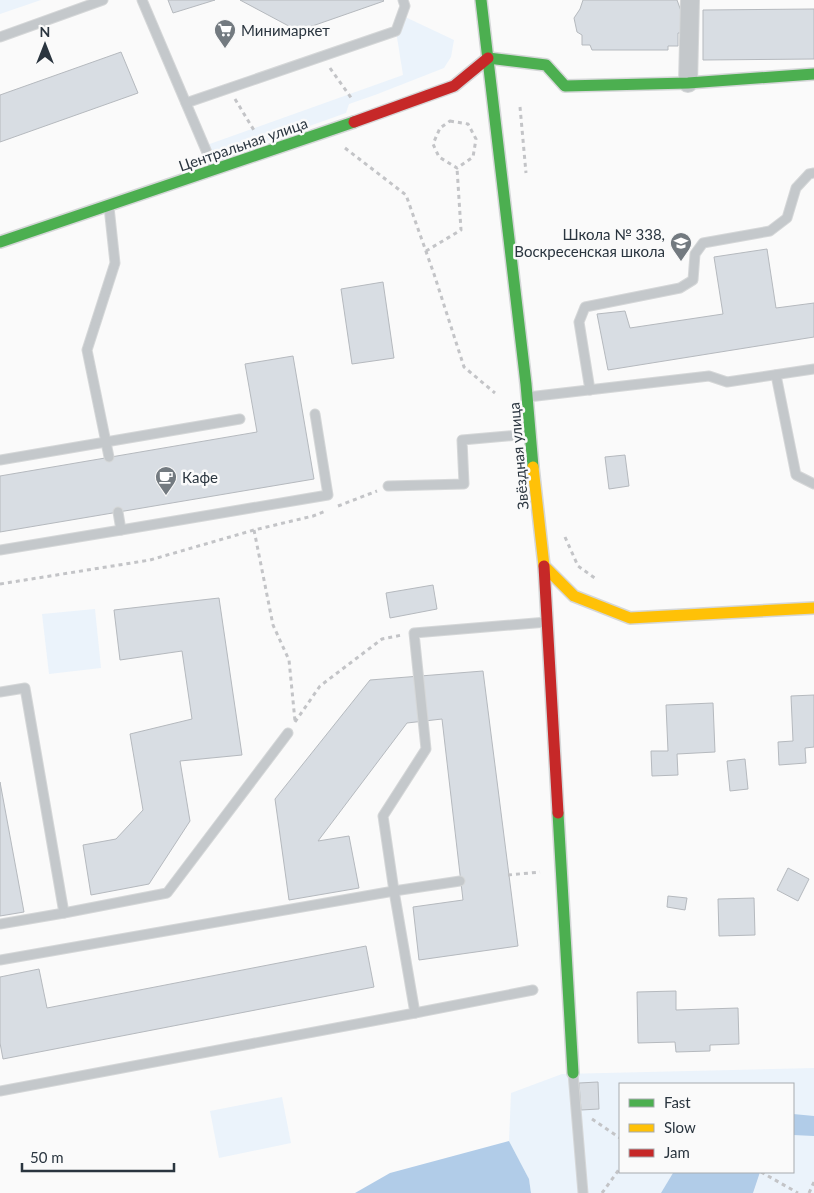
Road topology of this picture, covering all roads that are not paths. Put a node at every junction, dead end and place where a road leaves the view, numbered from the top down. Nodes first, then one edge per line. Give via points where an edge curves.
1 (104, 0) edge
2 (142, 0) edge
3 (403, 0) edge
4 (481, 0) edge
5 (690, 0) edge
6 (0, 37) edge
7 (488, 58) junction
8 (814, 74) edge
9 (688, 82) junction
10 (186, 102) junction
11 (214, 169) junction
12 (814, 173) edge
13 (108, 206) junction
14 (0, 242) edge
15 (814, 369) edge
16 (776, 376) junction
17 (590, 390) junction
18 (527, 397) junction
19 (315, 414) dead end
20 (240, 419) dead end
21 (530, 434) junction
22 (106, 442) junction
23 (108, 457) dead end
24 (0, 460) edge
25 (814, 484) edge
26 (388, 486) road end
27 (118, 512) dead end
28 (121, 530) junction
29 (0, 550) edge
30 (544, 566) junction
31 (814, 608) edge
32 (547, 622) junction
33 (0, 692) edge
34 (288, 733) road end
35 (460, 881) dead end
36 (394, 891) junction
37 (64, 912) junction
38 (0, 924) edge
39 (0, 960) edge
40 (532, 990) dead end
41 (415, 1013) junction
42 (573, 1073) joint
43 (0, 1091) edge
44 (582, 1193) edge

1 - 6 lane
2 - 10 lane
3 - 10 lane via 405,6 396,31
4 - 7 street, Звёздная улица
5 - 9 street
7 - 9 street via 546,65 565,86
7 - 11 street, Центральная улица via 454,86
7 - 18 street, Звёздная улица
8 - 9 street
10 - 11 lane
11 - 13 street, Центральная улица
12 - 17 lane via 796,188 787,218 770,230 702,243 695,254 693,280 680,288 584,307 578,322
13 - 14 street, Центральная улица
13 - 22 lane via 114,263 87,350
15 - 16 lane
16 - 17 lane via 727,382 709,376
16 - 25 lane via 796,475
17 - 18 lane
18 - 21 street, Звёздная улица
19 - 28 lane via 328,495
20 - 22 lane
21 - 26 lane via 462,440 464,484
21 - 30 street, Звёздная улица
22 - 23 lane
22 - 24 lane
27 - 28 lane
28 - 29 lane
30 - 31 street via 574,596 630,618
30 - 32 street, Звёздная улица
32 - 36 lane via 414,633 426,749 382,816
32 - 42 street, Звёздная улица
33 - 37 lane via 25,688
34 - 37 lane via 168,894
35 - 36 lane
36 - 39 lane
36 - 41 lane
37 - 38 lane
40 - 41 lane
41 - 43 lane
42 - 44 lane

